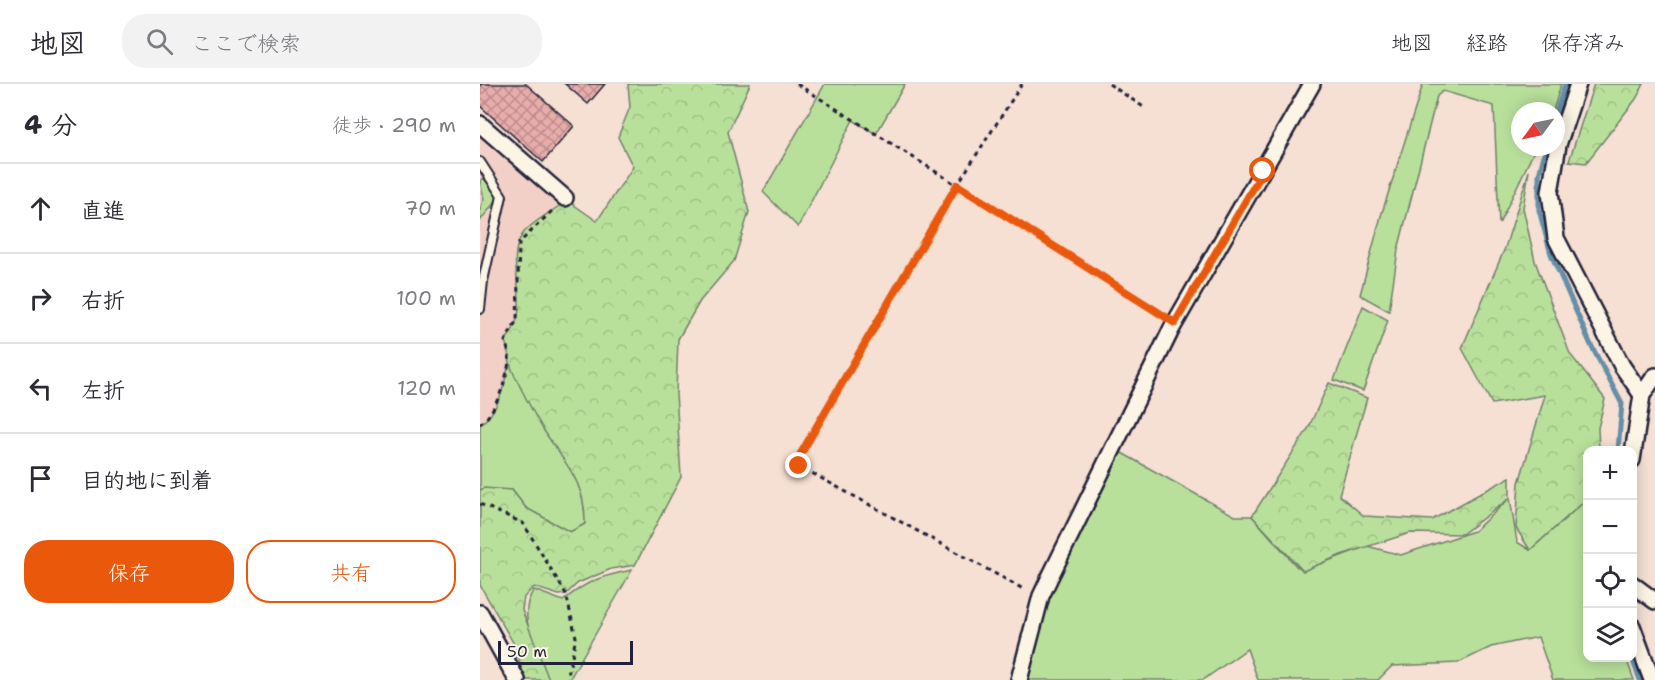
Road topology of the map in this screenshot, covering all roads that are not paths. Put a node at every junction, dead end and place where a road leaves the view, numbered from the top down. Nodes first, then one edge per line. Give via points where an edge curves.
1 (1312, 84) edge
2 (1578, 84) edge
3 (480, 124) edge
4 (480, 163) edge
5 (565, 198) road end
6 (482, 280) edge
7 (480, 309) edge
8 (1655, 376) edge
9 (1642, 395) junction
10 (1634, 446) edge
11 (1637, 588) edge
12 (1655, 601) edge
13 (480, 613) edge
14 (1637, 640) edge
15 (517, 680) edge
16 (1019, 680) edge
17 (1652, 680) edge

1 - 16 street via 1175,323 1041,596
2 - 9 street via 1558,145 1550,192 1556,238 1622,366
3 - 5 street
4 - 6 lane via 502,196
6 - 7 lane
8 - 9 street
9 - 10 street
11 - 12 street
13 - 15 street
14 - 17 street

